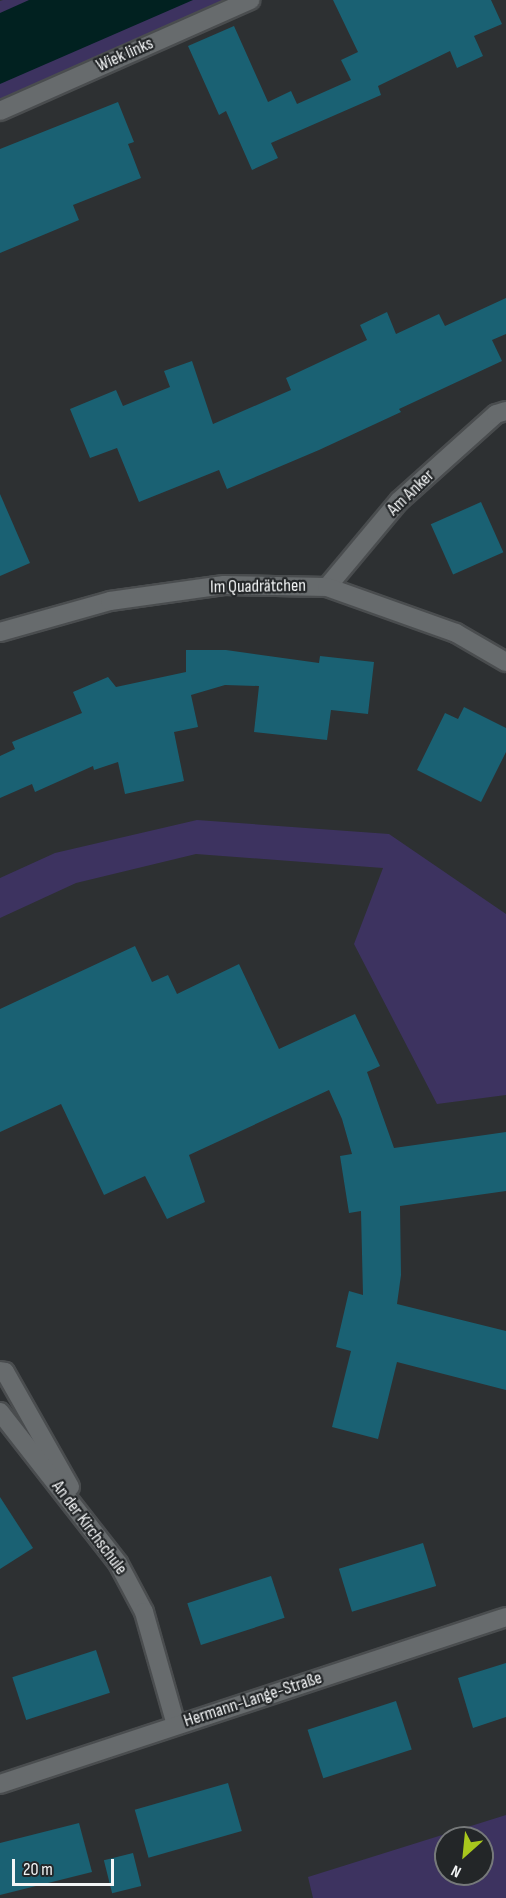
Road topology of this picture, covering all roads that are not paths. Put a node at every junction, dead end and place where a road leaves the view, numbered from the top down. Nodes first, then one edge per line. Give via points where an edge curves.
1 (250, 0) edge
2 (0, 111) edge
3 (506, 411) edge
4 (327, 586) junction
5 (0, 632) edge
6 (506, 662) edge
7 (0, 1371) edge
8 (0, 1412) edge
9 (98, 1538) junction
10 (506, 1617) edge
11 (176, 1725) junction
12 (0, 1784) edge

1 - 2 street, Wiek links
3 - 4 street, Am Anker via 496,414 399,501
4 - 5 street, Im Quadrätchen via 213,586 110,601
4 - 6 street, Im Quadrätchen via 456,633
7 - 9 street via 5,1372
8 - 9 street, An der Kirchschule
9 - 11 street, An der Kirchschule via 118,1563 144,1612
10 - 11 street, Hermann-Lange-Straße
11 - 12 street, Hermann-Lange-Straße

